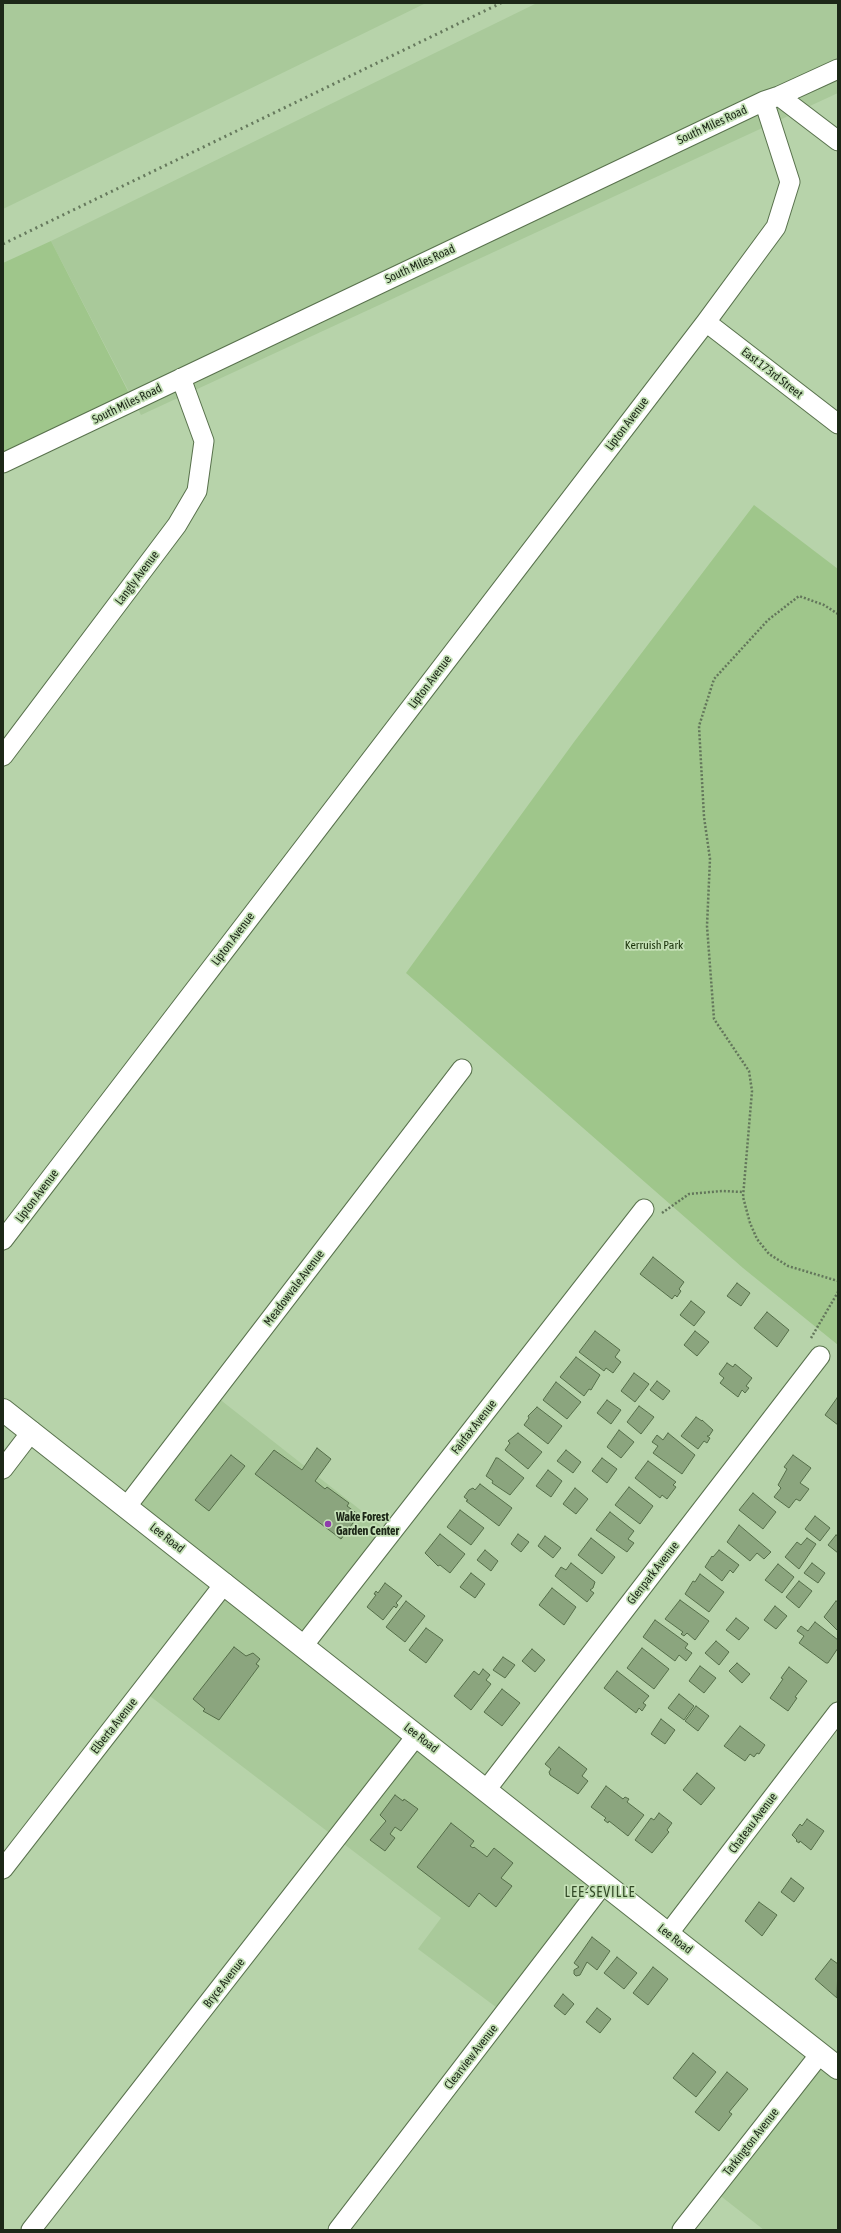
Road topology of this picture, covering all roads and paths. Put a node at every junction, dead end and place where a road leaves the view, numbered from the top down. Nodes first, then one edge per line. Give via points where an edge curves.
1 (838, 69) edge
2 (772, 98) junction
3 (838, 141) edge
4 (706, 322) junction
5 (181, 378) junction
6 (838, 424) edge
7 (3, 463) edge
8 (838, 614) edge
9 (3, 756) edge
10 (462, 1069) dead end
11 (744, 1192) junction
12 (650, 1213) joint
13 (3, 1240) edge
14 (838, 1281) edge
15 (838, 1292) edge
16 (811, 1338) dead end
17 (820, 1356) dead end
18 (3, 1410) edge
19 (32, 1431) junction
20 (3, 1469) edge
21 (127, 1506) junction
22 (225, 1583) junction
23 (303, 1646) junction
24 (838, 1712) edge
25 (417, 1735) junction
26 (486, 1790) junction
27 (3, 1869) edge
28 (604, 1883) junction
29 (668, 1934) junction
30 (820, 2054) junction
31 (838, 2068) edge
32 (31, 2230) edge
33 (338, 2230) edge
34 (682, 2230) edge

1 - 2 street, South Miles Road
2 - 3 street
2 - 4 street, Lipton Avenue via 790,182 776,227
2 - 5 street, South Miles Road
4 - 6 street, East 173rd Street
4 - 13 street, Lipton Avenue
5 - 7 street, South Miles Road
5 - 9 street, Langly Avenue via 204,441 197,491 177,525
8 - 11 path via 824,605 798,596 768,620 714,679 699,726 704,817 710,859 707,926 714,1019 749,1071 752,1090
10 - 21 street, Meadowvale Avenue
11 - 12 path via 689,1194
11 - 14 path via 750,1223 757,1239 769,1254 788,1266
12 - 23 street, Fairfax Avenue
15 - 16 path
17 - 26 street, Glenpark Avenue
18 - 19 main road, Lee Road
19 - 20 street
19 - 21 main road, Lee Road
21 - 22 main road, Lee Road
22 - 23 main road, Lee Road
22 - 27 street, Elberta Avenue
23 - 25 main road, Lee Road
24 - 29 street, Chateau Avenue
25 - 26 main road, Lee Road
25 - 32 street, Bryce Avenue
26 - 28 main road, Lee Road
28 - 29 main road, Lee Road
28 - 33 street, Clearview Avenue
29 - 30 main road, Lee Road
30 - 31 main road, Lee Road
30 - 34 street, Tarkington Avenue

